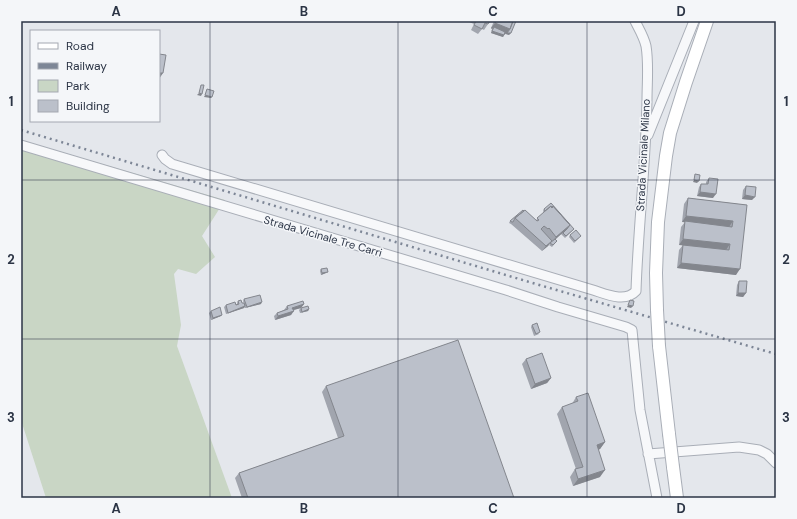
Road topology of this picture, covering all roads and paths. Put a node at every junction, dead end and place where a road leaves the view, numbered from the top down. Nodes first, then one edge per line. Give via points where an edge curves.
1 (635, 21) edge
2 (694, 21) edge
3 (699, 21) edge
4 (707, 21) edge
5 (670, 133) junction
6 (646, 139) junction
7 (21, 145) edge
8 (162, 154) dead end
9 (648, 454) junction
10 (776, 463) edge
11 (678, 495) edge
12 (658, 498) edge

1 - 6 street, Strada Vicinale Milano via 646,44 648,60
2 - 6 street
3 - 5 main road via 672,103
4 - 5 main road
5 - 11 main road, bridge via 658,222 656,273 659,346
6 - 8 street, Strada Vicinale Milano via 636,291 628,297 606,294 172,164
7 - 9 street, Strada Vicinale Tre Carri via 626,327 632,330 639,404
9 - 10 street via 738,447 759,450
9 - 12 street

